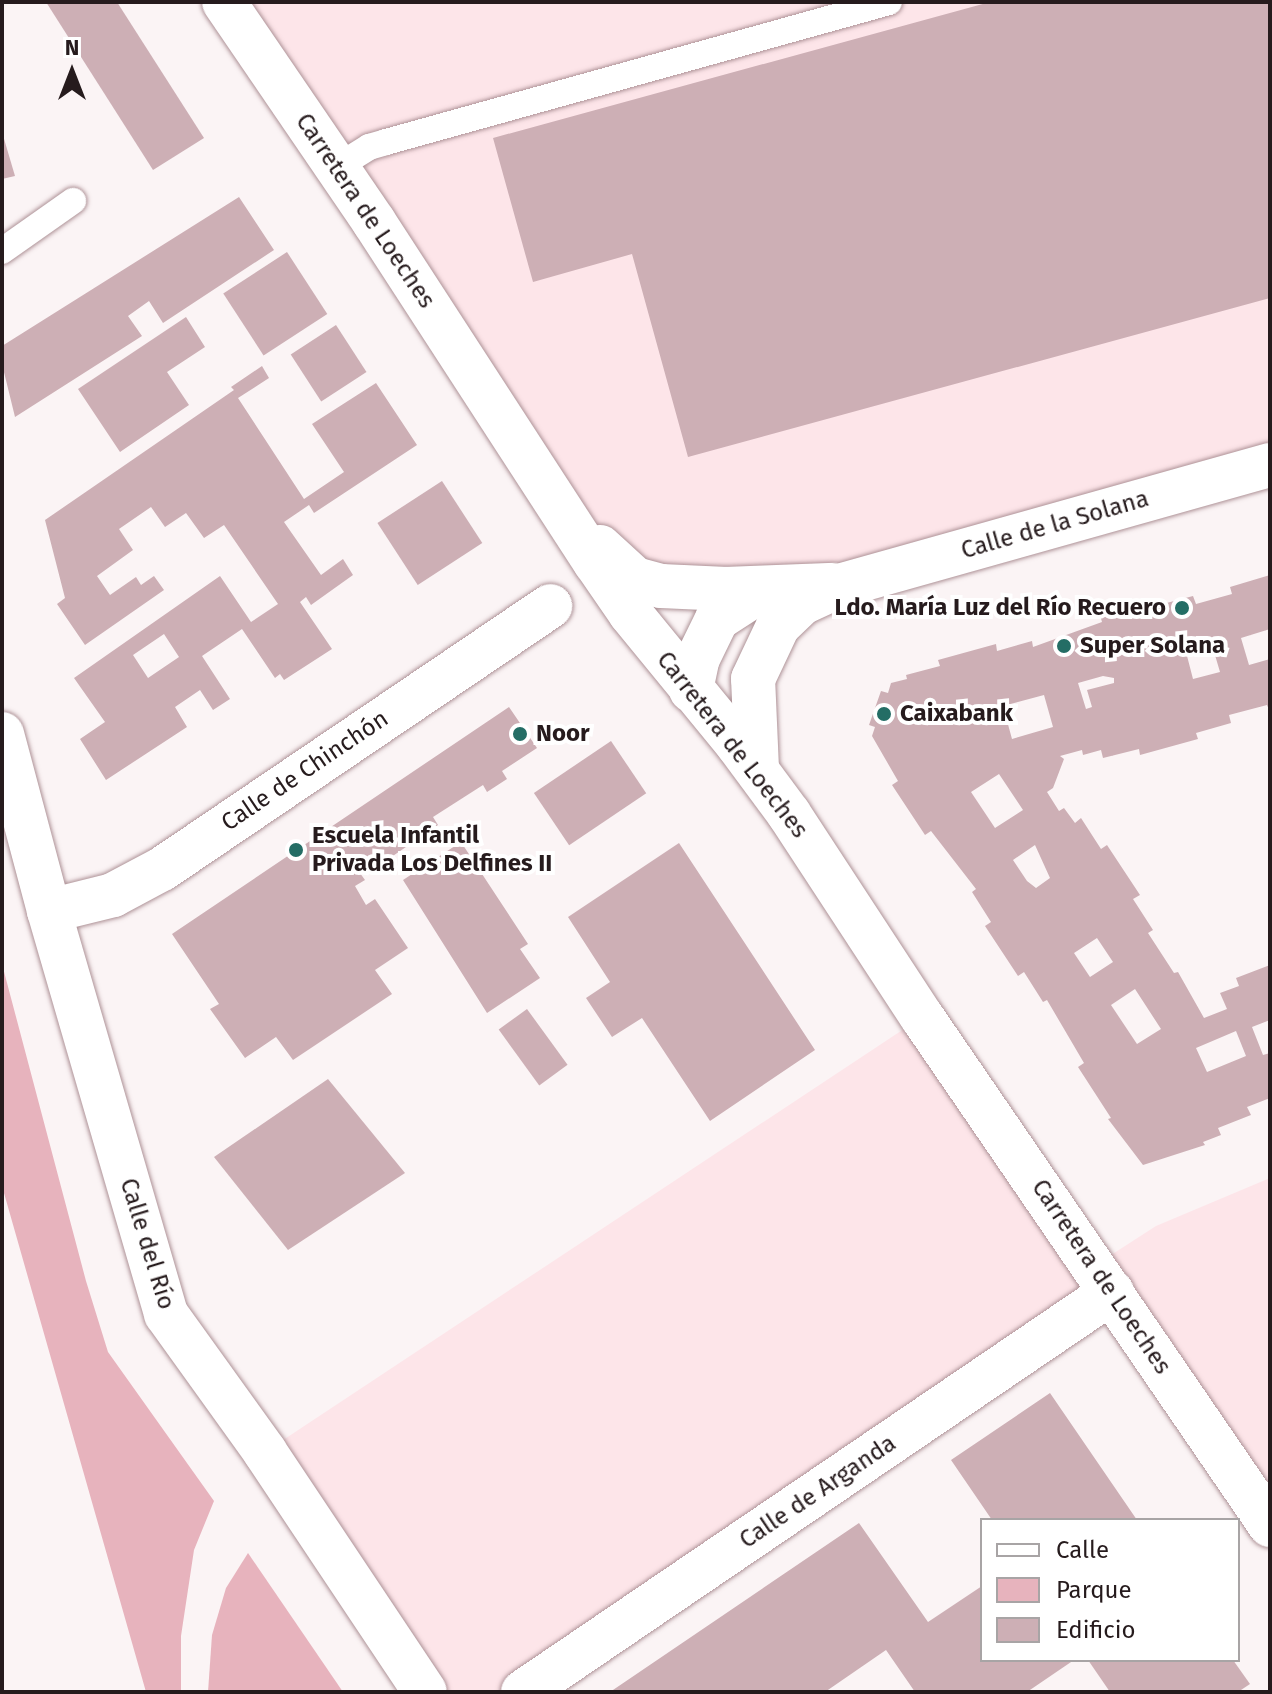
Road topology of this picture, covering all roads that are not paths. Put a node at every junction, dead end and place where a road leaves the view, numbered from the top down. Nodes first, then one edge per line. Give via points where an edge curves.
1 (224, 2) edge
2 (889, 2) edge
3 (337, 167) junction
4 (73, 201) dead end
5 (2, 251) edge
6 (1270, 465) edge
7 (554, 496) junction
8 (839, 586) junction
9 (765, 588) junction
10 (550, 606) dead end
11 (691, 690) junction
12 (2, 734) edge
13 (757, 769) junction
14 (49, 911) junction
15 (1112, 1292) junction
16 (1270, 1525) edge
17 (425, 1692) edge
18 (523, 1692) edge

1 - 3 street, Carretera de Loeches
2 - 3 lane via 369,147
3 - 7 street, Carretera de Loeches
4 - 5 lane
6 - 8 street, Calle de la Solana
7 - 9 street via 635,579 672,587
7 - 11 street, Carretera de Loeches via 630,613
8 - 9 street
8 - 13 street via 802,603 778,626 764,650 753,679
9 - 11 street via 717,619 698,658
10 - 14 street, Calle de Chinchón via 162,869 113,895
11 - 13 street, Carretera de Loeches
12 - 14 street, Calle del Río
13 - 15 street, Carretera de Loeches
14 - 17 street, Calle del Río via 166,1314
15 - 16 street, Carretera de Loeches
15 - 18 street, Calle de Arganda

